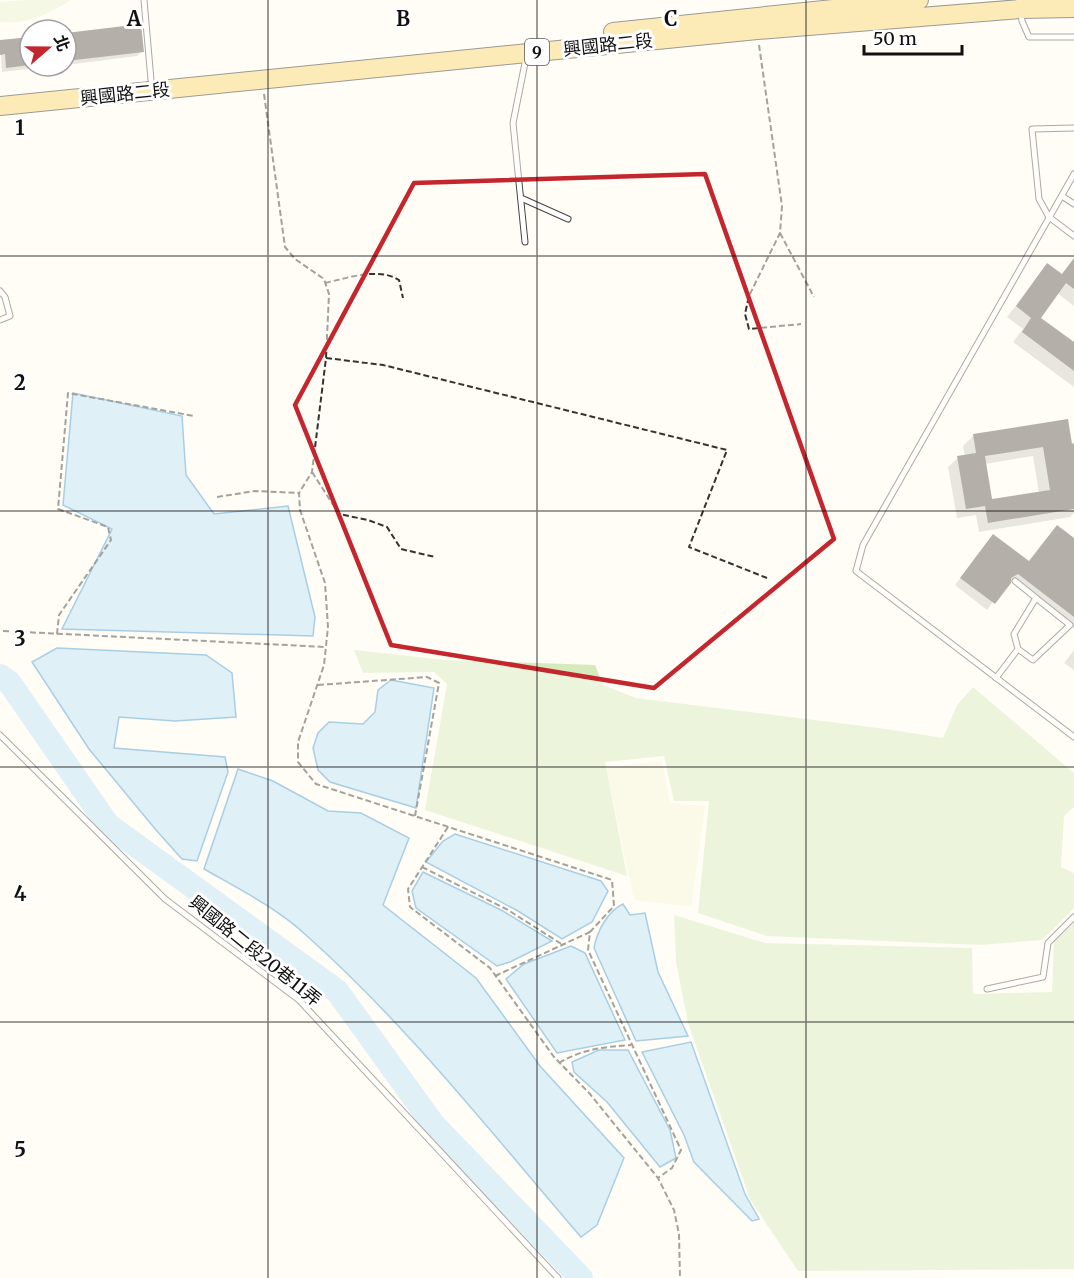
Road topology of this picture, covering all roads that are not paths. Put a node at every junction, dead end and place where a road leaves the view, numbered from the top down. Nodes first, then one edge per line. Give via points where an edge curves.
1 (144, 0) edge
2 (919, 0) edge
3 (1019, 4) edge
4 (1074, 8) edge
5 (1074, 37) edge
6 (527, 53) junction
7 (151, 80) junction
8 (0, 94) edge
9 (0, 106) edge
10 (1074, 128) edge
11 (1074, 174) edge
12 (1062, 196) junction
13 (521, 198) junction
14 (1074, 204) edge
15 (1050, 217) junction
16 (568, 219) dead end
17 (1074, 236) edge
18 (525, 242) dead end
19 (0, 291) edge
20 (0, 320) edge
21 (1015, 580) dead end
22 (1036, 598) junction
23 (1018, 649) junction
24 (996, 678) junction
25 (0, 735) edge
26 (1074, 737) edge
27 (1074, 917) edge
28 (987, 989) dead end
29 (558, 1278) edge

1 - 7 lane
2 - 7 main road, 興國路二段 / 9
3 - 4 main road, 興國路二段 / 9
3 - 5 lane via 1029,37
3 - 6 main road, 興國路二段 / 9
6 - 9 main road, 興國路二段 / 9
6 - 13 lane via 513,123
7 - 8 main road, 興國路二段 / 9
10 - 15 lane via 1032,129 1039,199
11 - 12 lane
12 - 14 lane
12 - 15 lane
13 - 16 lane
13 - 18 lane
15 - 17 lane
15 - 24 lane via 864,545 856,571
19 - 20 lane via 10,316
21 - 22 lane
22 - 23 lane via 1014,634
22 - 23 lane via 1070,625 1034,660
23 - 24 lane
24 - 26 lane
25 - 29 lane, 興國路二段20巷11弄 via 165,899 299,1000
27 - 28 lane via 1048,943 1043,977

